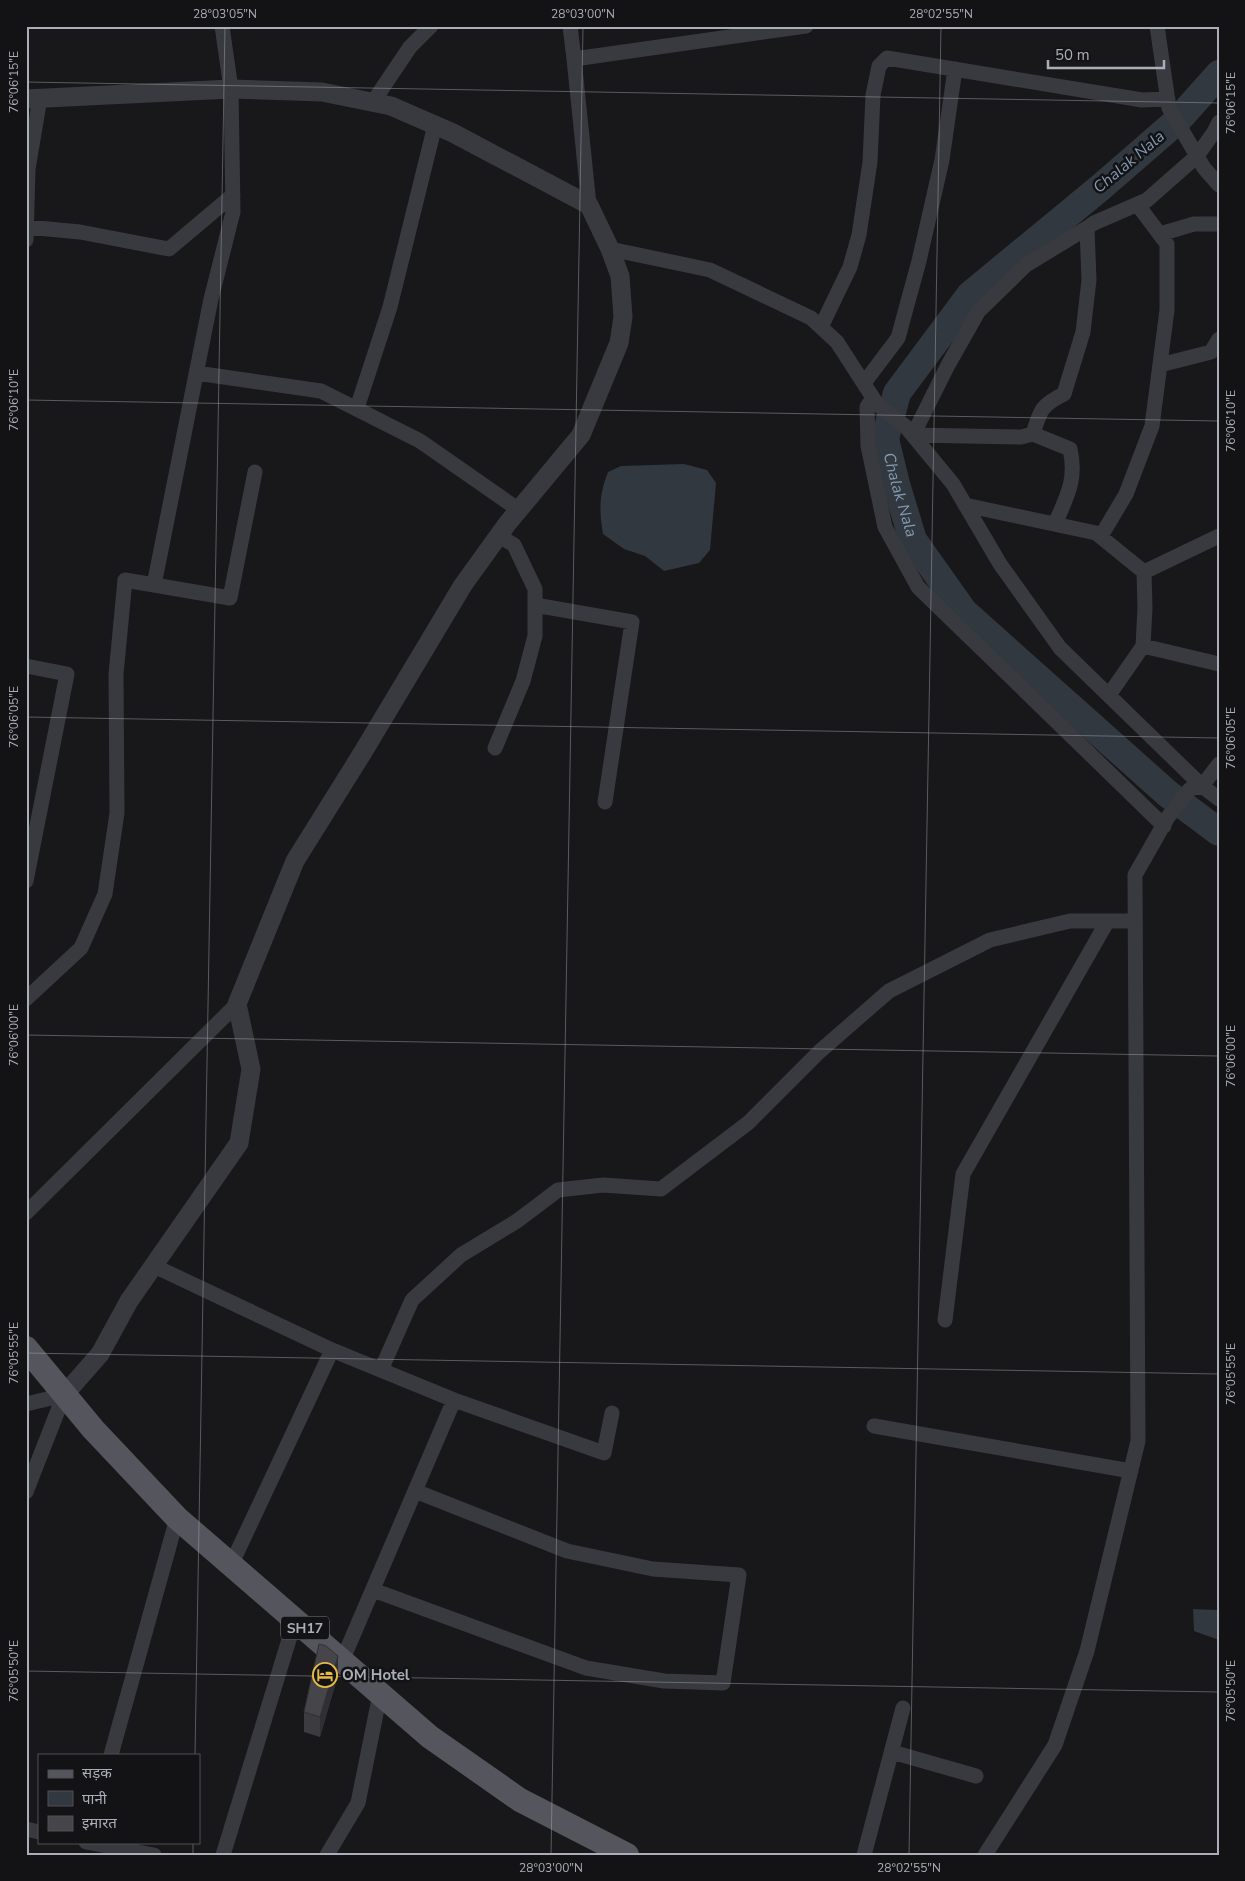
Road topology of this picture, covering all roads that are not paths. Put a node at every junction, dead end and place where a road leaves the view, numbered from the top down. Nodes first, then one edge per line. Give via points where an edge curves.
1 (222, 26) edge
2 (431, 26) edge
3 (570, 26) edge
4 (806, 26) edge
5 (1158, 26) edge
6 (574, 58) junction
7 (954, 69) junction
8 (231, 89) junction
9 (33, 98) edge
10 (374, 102) junction
11 (1168, 103) junction
12 (1219, 122) edge
13 (435, 125) junction
14 (1197, 156) junction
15 (1219, 185) edge
16 (233, 195) junction
17 (1137, 204) junction
18 (589, 205) junction
19 (1219, 224) edge
20 (1087, 228) junction
21 (27, 233) edge
22 (1160, 234) junction
23 (610, 250) junction
24 (821, 327) junction
25 (1219, 339) edge
26 (1160, 366) junction
27 (196, 373) junction
28 (864, 383) junction
29 (876, 400) junction
30 (357, 408) junction
31 (910, 431) junction
32 (1033, 434) junction
33 (255, 472) dead end
34 (965, 505) junction
35 (519, 510) junction
36 (1055, 524) junction
37 (499, 536) junction
38 (1101, 536) junction
39 (1219, 536) edge
40 (1144, 572) junction
41 (154, 585) junction
42 (535, 605) junction
43 (1143, 646) junction
44 (1219, 664) edge
45 (26, 666) edge
46 (1109, 695) junction
47 (495, 748) dead end
48 (1219, 764) edge
49 (1196, 787) junction
50 (1219, 798) edge
51 (605, 802) dead end
52 (1166, 822) junction
53 (26, 880) edge
54 (1135, 921) junction
55 (1107, 922) junction
56 (26, 999) edge
57 (236, 1004) junction
58 (26, 1213) edge
59 (154, 1266) junction
60 (945, 1320) dead end
61 (26, 1348) edge
62 (332, 1350) junction
63 (381, 1370) junction
64 (64, 1395) junction
65 (454, 1400) junction
66 (26, 1404) edge
67 (612, 1413) dead end
68 (874, 1426) dead end
69 (1131, 1471) junction
70 (415, 1491) junction
71 (26, 1492) edge
72 (177, 1518) junction
73 (231, 1564) junction
74 (373, 1590) junction
75 (295, 1620) junction
76 (342, 1661) junction
77 (380, 1694) junction
78 (904, 1708) dead end
79 (892, 1752) junction
80 (111, 1754) edge
81 (976, 1776) dead end
82 (97, 1844) edge
83 (154, 1855) edge
84 (223, 1855) edge
85 (327, 1855) edge
86 (627, 1855) edge
87 (864, 1855) edge
88 (985, 1855) edge

1 - 8 street
2 - 10 street via 410,46
3 - 6 street
4 - 6 street
5 - 11 street
6 - 18 street
7 - 11 street
7 - 24 street via 887,58 879,66 873,95 870,162 859,235 850,267
7 - 28 street via 942,160 898,338
8 - 9 street
8 - 10 street via 322,92
8 - 16 street
9 - 21 street
10 - 13 street
11 - 14 street
12 - 14 street
13 - 18 street
13 - 30 street via 390,307
14 - 15 street
14 - 17 street via 1147,200
16 - 21 street via 169,249 80,232
16 - 27 street via 233,212
17 - 20 street
17 - 22 street
18 - 23 street
19 - 22 street via 1194,224
20 - 31 street via 1026,266 978,312
20 - 32 street via 1088,280 1083,332 1064,394 1041,409
22 - 26 street via 1167,244 1167,310
23 - 24 street via 710,270 811,318
23 - 35 street via 620,276 624,317 619,343 581,435
24 - 28 street via 836,342
25 - 26 street via 1211,352
26 - 38 street via 1152,426 1126,494
27 - 30 street via 321,391
27 - 41 street
28 - 29 street
29 - 31 street
29 - 52 street via 867,407 868,446 885,527 918,587
30 - 35 street via 420,441
31 - 32 street via 1021,437
31 - 34 street via 953,484
32 - 36 street via 1070,448 1074,465 1070,490
33 - 41 street via 230,598
34 - 36 street
34 - 46 street via 1000,564 1060,648
35 - 37 street
36 - 38 street
37 - 42 street via 514,545 535,589
37 - 57 street via 463,585 295,861
38 - 40 street
39 - 40 street
40 - 43 street
41 - 56 street via 125,580 116,674 117,813 105,894 81,948
42 - 47 street via 535,636 523,681
42 - 51 street via 632,622
43 - 44 street
43 - 46 street
45 - 53 street via 68,674
46 - 49 street
48 - 49 street
49 - 50 street
49 - 52 street
52 - 54 street via 1135,875
54 - 55 street
54 - 69 street via 1138,1442
55 - 60 street via 963,1174
55 - 63 street via 1070,921 990,940 889,991 819,1052 748,1123 661,1189 603,1185 558,1190 517,1221 461,1255 412,1300
57 - 58 street
57 - 59 street via 251,1069 239,1143
59 - 62 street
59 - 64 street via 129,1301 100,1354
61 - 64 main road, SH17
62 - 63 street
62 - 73 street
63 - 65 street
64 - 66 street
64 - 71 street
64 - 72 main road, SH17
65 - 67 street via 604,1453
65 - 70 street
68 - 69 street
69 - 88 street via 1086,1651 1056,1746
70 - 74 street
70 - 74 street via 567,1551 653,1569 740,1576 723,1683 664,1681 586,1668
72 - 73 main road, SH17
72 - 80 street
73 - 75 main road, SH17
74 - 76 street
75 - 76 main road, SH17
75 - 84 street
76 - 77 main road, SH17
77 - 85 street via 358,1803
77 - 86 main road, SH17 via 430,1738 520,1800
78 - 79 street
79 - 81 street
79 - 87 street
82 - 83 street

